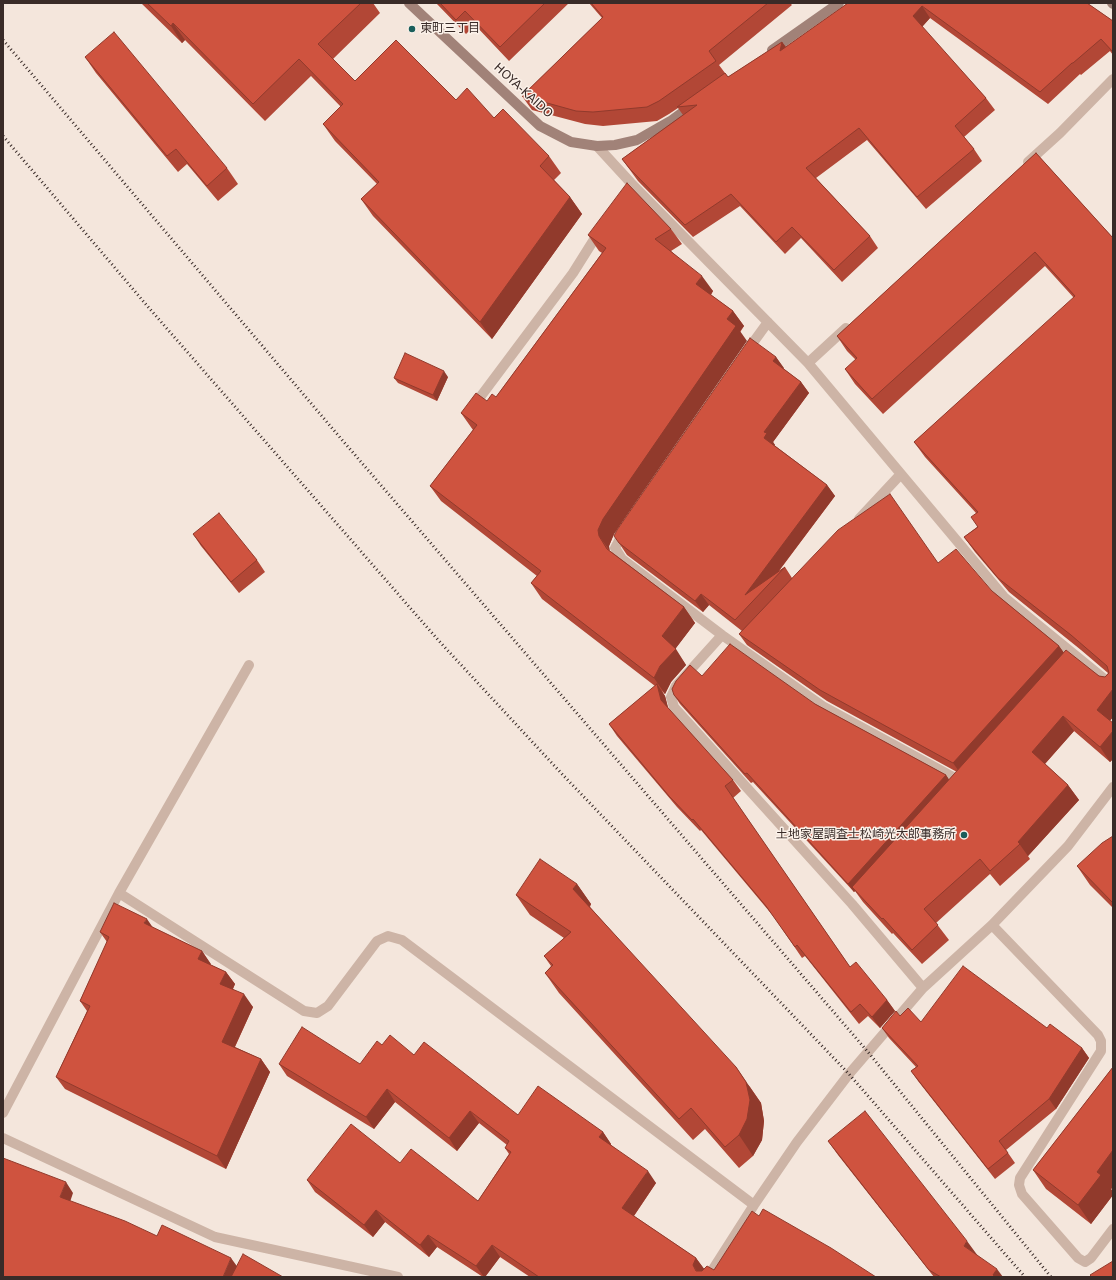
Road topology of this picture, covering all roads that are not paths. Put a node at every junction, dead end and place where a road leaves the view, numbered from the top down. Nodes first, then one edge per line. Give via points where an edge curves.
1 (409, 3) edge
2 (839, 3) edge
3 (766, 54) edge
4 (1113, 79) edge
5 (697, 102) edge
6 (597, 146) junction
7 (1020, 170) edge
8 (606, 222) edge
9 (768, 322) junction
10 (853, 322) edge
11 (741, 361) edge
12 (808, 363) junction
13 (478, 400) edge
14 (900, 475) junction
15 (628, 525) edge
16 (851, 527) edge
17 (722, 635) junction
18 (249, 665) dead end
19 (1113, 686) edge
20 (962, 782) edge
21 (1113, 787) edge
22 (120, 893) junction
23 (992, 925) junction
24 (923, 988) junction
25 (3, 1113) edge
26 (3, 1138) edge
27 (754, 1205) junction
28 (1113, 1229) edge
29 (398, 1277) edge
30 (708, 1277) edge

1 - 6 main road, HOYA-KAIDO via 540,126 571,142
2 - 3 main road
4 - 7 street
5 - 6 main road, HOYA-KAIDO via 637,140
6 - 9 street via 628,186
8 - 13 street via 573,273
9 - 11 street
9 - 12 street
10 - 12 street
12 - 14 street
14 - 16 street
14 - 19 street via 1004,597 1074,658
15 - 17 street via 615,548 622,559
17 - 20 street via 740,644 824,707
17 - 24 street via 676,686 671,697 674,707 855,901
18 - 22 street
21 - 23 street via 1068,846
22 - 25 street
22 - 27 street via 310,1012 317,1013 328,1006 377,941 388,936 402,940
23 - 24 street
23 - 28 street via 1101,1041 1101,1050 1020,1178 1022,1194 1078,1258 1085,1262
24 - 27 street via 849,1074 797,1142
26 - 29 street via 215,1237
27 - 30 street

